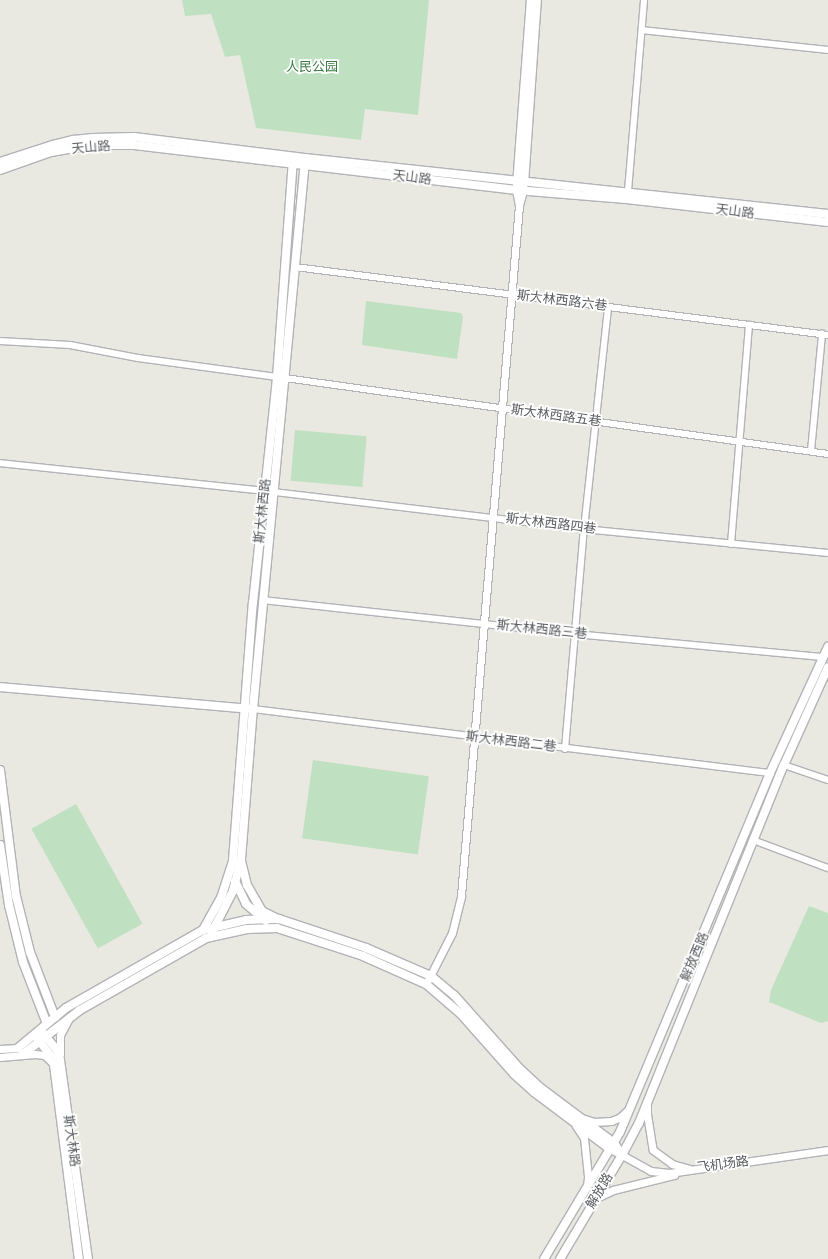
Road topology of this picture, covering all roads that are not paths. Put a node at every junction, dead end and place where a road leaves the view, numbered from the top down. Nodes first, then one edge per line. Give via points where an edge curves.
1 (531, 0) edge
2 (537, 0) edge
3 (644, 0) edge
4 (642, 30) junction
5 (828, 50) edge
6 (293, 160) junction
7 (0, 162) edge
8 (304, 162) junction
9 (0, 170) edge
10 (521, 180) junction
11 (520, 191) junction
12 (628, 191) junction
13 (828, 214) edge
14 (828, 222) edge
15 (295, 267) junction
16 (511, 295) junction
17 (608, 307) junction
18 (750, 325) junction
19 (825, 335) edge
20 (0, 341) edge
21 (281, 377) junction
22 (502, 408) junction
23 (596, 421) junction
24 (739, 441) junction
25 (811, 451) junction
26 (828, 454) edge
27 (0, 463) edge
28 (270, 491) junction
29 (492, 518) junction
30 (584, 529) junction
31 (731, 544) junction
32 (828, 553) edge
33 (263, 600) junction
34 (483, 624) junction
35 (575, 634) junction
36 (828, 647) edge
37 (822, 657) junction
38 (828, 667) edge
39 (0, 688) edge
40 (249, 709) junction
41 (474, 737) junction
42 (565, 749) junction
43 (784, 764) junction
44 (0, 770) edge
45 (770, 773) junction
46 (828, 780) edge
47 (753, 840) junction
48 (0, 845) edge
49 (241, 860) junction
50 (232, 866) junction
51 (828, 868) edge
52 (235, 881) junction
53 (278, 919) junction
54 (264, 920) junction
55 (214, 928) junction
56 (277, 928) junction
57 (203, 930) junction
58 (211, 937) junction
59 (431, 976) junction
60 (426, 984) junction
61 (71, 1016) junction
62 (55, 1017) junction
63 (46, 1024) junction
64 (40, 1035) junction
65 (0, 1049) edge
66 (20, 1051) junction
67 (0, 1057) edge
68 (57, 1062) junction
69 (647, 1100) junction
70 (633, 1104) junction
71 (575, 1118) junction
72 (639, 1123) joint
73 (612, 1146) junction
74 (828, 1150) edge
75 (622, 1155) junction
76 (693, 1170) junction
77 (586, 1191) junction
78 (596, 1198) junction
79 (79, 1259) edge
80 (88, 1259) edge
81 (544, 1259) edge
82 (560, 1259) edge

1 - 10 main road
2 - 10 main road
3 - 4 street
4 - 5 street
4 - 12 street
6 - 7 main road, 天山路 via 134,137 93,138 53,145
6 - 8 main road, 天山路
6 - 9 main road, 天山路 via 134,145 93,145 51,152
6 - 21 main road, 斯大林西路
8 - 10 main road, 天山路
8 - 11 main road, 天山路
8 - 15 main road, 斯大林西路
10 - 11 main road
10 - 12 main road, 天山路
11 - 14 main road, 天山路 via 626,199
11 - 16 street
12 - 13 main road, 天山路
15 - 16 street, 斯大林西路六巷
15 - 21 main road, 斯大林西路
16 - 17 street, 斯大林西路六巷
16 - 22 street
17 - 18 street, 斯大林西路六巷
17 - 23 street
18 - 19 street, 斯大林西路六巷
18 - 24 street
19 - 25 street
20 - 21 street, 斯大林西路五巷 via 70,345 138,358
21 - 22 street, 斯大林西路五巷
21 - 28 main road, 斯大林西路
22 - 23 street, 斯大林西路五巷
22 - 29 street
23 - 24 street, 斯大林西路五巷
23 - 30 street
24 - 25 street, 斯大林西路五巷
24 - 31 street
25 - 26 street, 斯大林西路五巷
27 - 28 street, 斯大林西路四巷
28 - 29 street, 斯大林西路四巷
28 - 33 main road, 斯大林西路
28 - 40 main road, 斯大林西路 via 253,603
29 - 30 street, 斯大林西路四巷
29 - 34 street
30 - 31 street, 斯大林西路四巷
30 - 35 street
31 - 32 street, 斯大林西路四巷
33 - 34 street, 斯大林西路三巷
33 - 40 main road, 斯大林西路
34 - 35 street, 斯大林西路三巷
34 - 41 street
35 - 37 street, 斯大林西路三巷
35 - 42 street
36 - 37 main road, 解放西路
37 - 45 main road, 解放西路
38 - 43 main road, 解放西路
39 - 40 main road
40 - 41 street, 斯大林西路二巷
40 - 49 main road, 斯大林西路
40 - 50 main road, 斯大林西路
41 - 42 street, 斯大林西路二巷
41 - 59 street via 458,915 445,951
42 - 45 street, 斯大林西路二巷
43 - 46 street
43 - 47 main road, 解放西路
44 - 62 main road via 16,896 30,952
45 - 70 main road, 解放西路
47 - 51 street
47 - 69 main road, 解放西路
48 - 63 main road via 9,905 23,962
49 - 52 main road
49 - 53 main road via 247,885 262,911
50 - 52 main road
50 - 57 main road via 221,898
52 - 54 main road via 246,904
52 - 55 main road via 233,891
53 - 54 main road
53 - 59 main road via 366,948
54 - 55 main road via 246,920
54 - 56 main road
55 - 57 main road
55 - 58 main road
56 - 58 main road via 247,929
56 - 60 main road via 363,956
57 - 62 main road via 76,1002
58 - 61 main road
59 - 60 street
59 - 71 main road via 454,995 520,1069
60 - 71 main road via 461,1014 514,1074 534,1092
61 - 64 main road
61 - 68 street via 60,1035
62 - 63 main road
63 - 64 main road
64 - 66 main road
64 - 68 main road, 斯大林路
65 - 66 street
66 - 67 street
66 - 68 street via 44,1055
68 - 79 main road, 斯大林路
68 - 80 main road, 斯大林路
69 - 72 main road, 解放西路
69 - 76 street via 646,1114 653,1150 672,1164
70 - 71 street via 620,1118 611,1121 594,1122
70 - 73 main road, 解放西路
71 - 73 main road
71 - 77 street via 584,1138 588,1177
72 - 75 main road, 解放路
73 - 75 main road
73 - 77 main road, 解放西路
74 - 76 street, 飞机场路
75 - 76 street, 飞机场路 via 651,1172
75 - 78 main road, 解放路
76 - 78 street via 613,1190
77 - 81 main road, 解放西路
78 - 82 main road, 解放路

